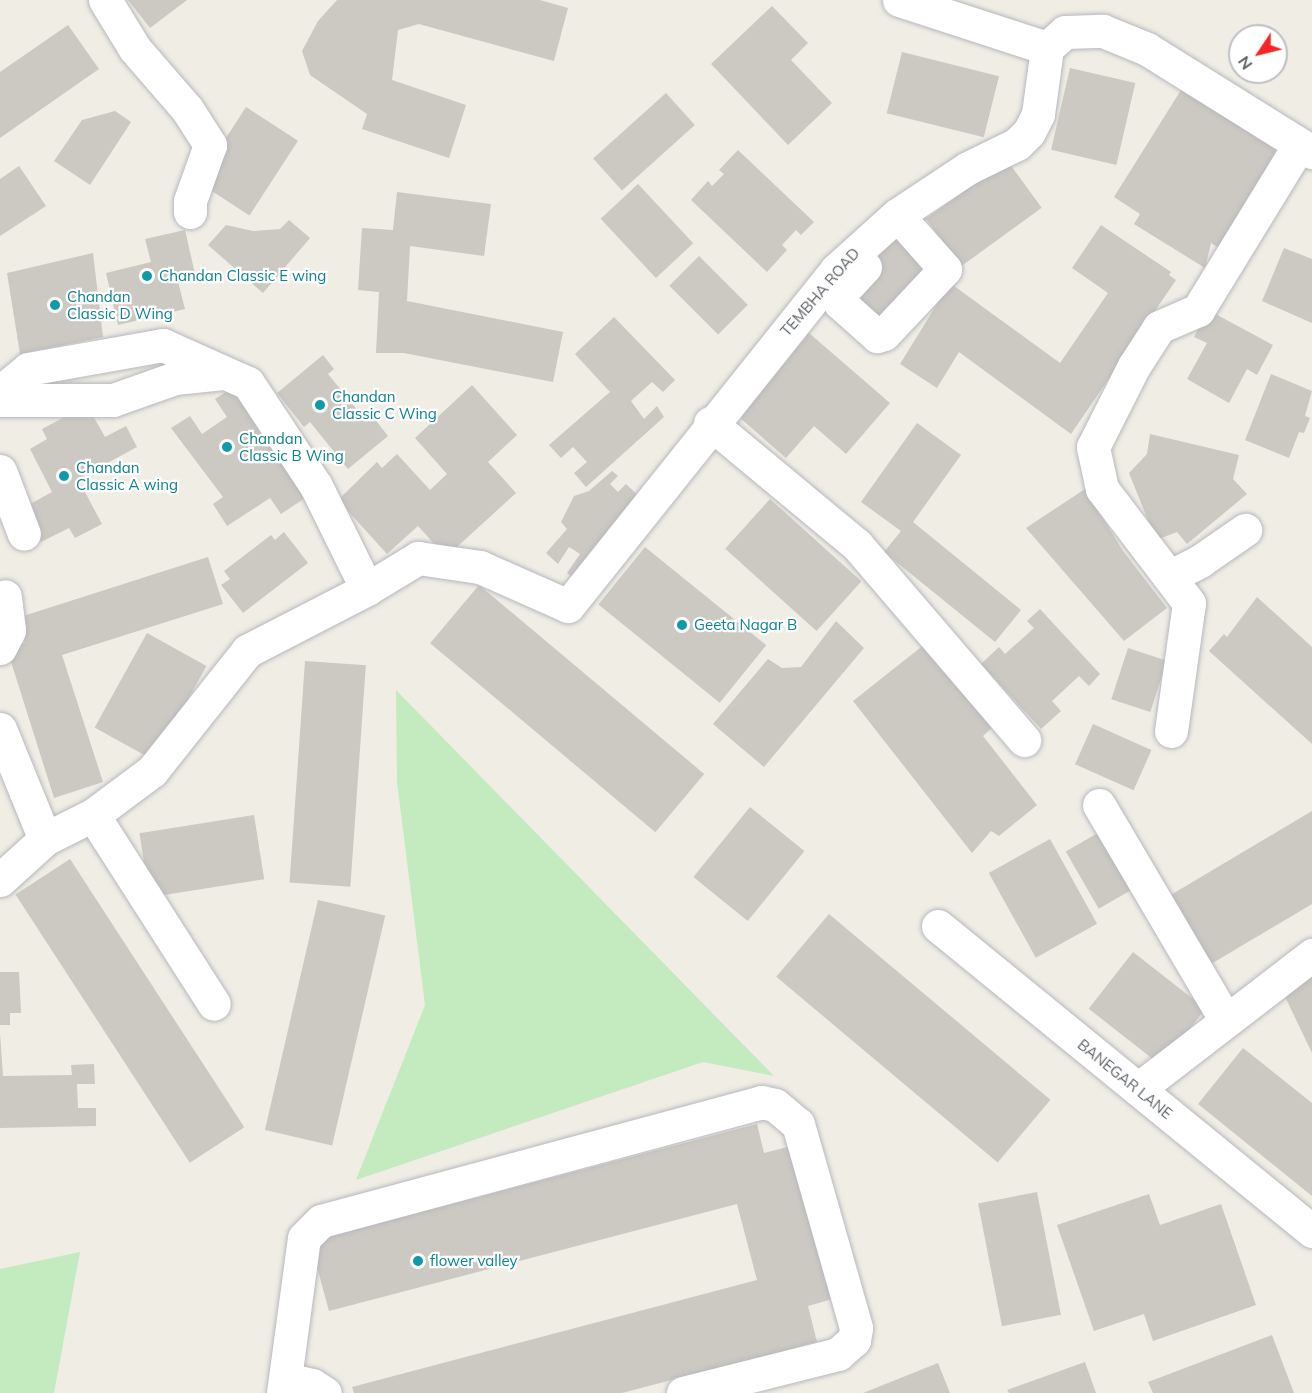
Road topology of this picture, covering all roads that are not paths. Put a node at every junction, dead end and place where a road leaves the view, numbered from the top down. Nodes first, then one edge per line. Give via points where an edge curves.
1 (105, 0) edge
2 (899, 0) edge
3 (1047, 48) junction
4 (1305, 148) edge
5 (190, 212) dead end
6 (228, 373) junction
7 (0, 392) edge
8 (0, 400) edge
9 (710, 423) junction
10 (0, 471) edge
11 (1245, 530) dead end
12 (24, 534) dead end
13 (1171, 576) junction
14 (367, 590) junction
15 (5, 596) dead end
16 (0, 648) edge
17 (0, 729) edge
18 (1170, 731) dead end
19 (1024, 740) dead end
20 (1099, 805) dead end
21 (93, 815) junction
22 (45, 839) junction
23 (0, 880) edge
24 (938, 926) dead end
25 (1312, 955) edge
26 (214, 1004) dead end
27 (1225, 1019) junction
28 (1138, 1089) junction
29 (1312, 1231) edge
30 (284, 1386) edge
31 (325, 1393) edge
32 (683, 1393) edge

1 - 5 street via 135,49 187,109 210,146 190,201
2 - 3 street
3 - 4 street via 1065,33 1103,31 1147,49
3 - 9 street, TEMBHA ROAD via 1038,114 1029,132 1017,144 968,168 836,270
4 - 13 street via 1198,310 1159,327 1134,366 1093,447 1102,489
6 - 7 street via 163,345 28,369
6 - 8 street via 175,378 113,400
6 - 14 street via 248,383 316,486
9 - 14 street, TEMBHA ROAD via 568,606 480,567 418,558
9 - 19 street via 857,545
10 - 12 street
11 - 13 street
13 - 18 street via 1190,603
14 - 21 street via 247,651 152,771
15 - 16 street via 9,630
17 - 22 street
20 - 27 street
21 - 22 street
21 - 26 street
22 - 23 street
24 - 28 street, BANEGAR LANE
25 - 27 street
27 - 28 street
28 - 29 street, BANEGAR LANE
30 - 31 street via 312,1385
30 - 32 street via 304,1239 321,1221 761,1102 775,1105 798,1124 856,1328 854,1340 838,1354

